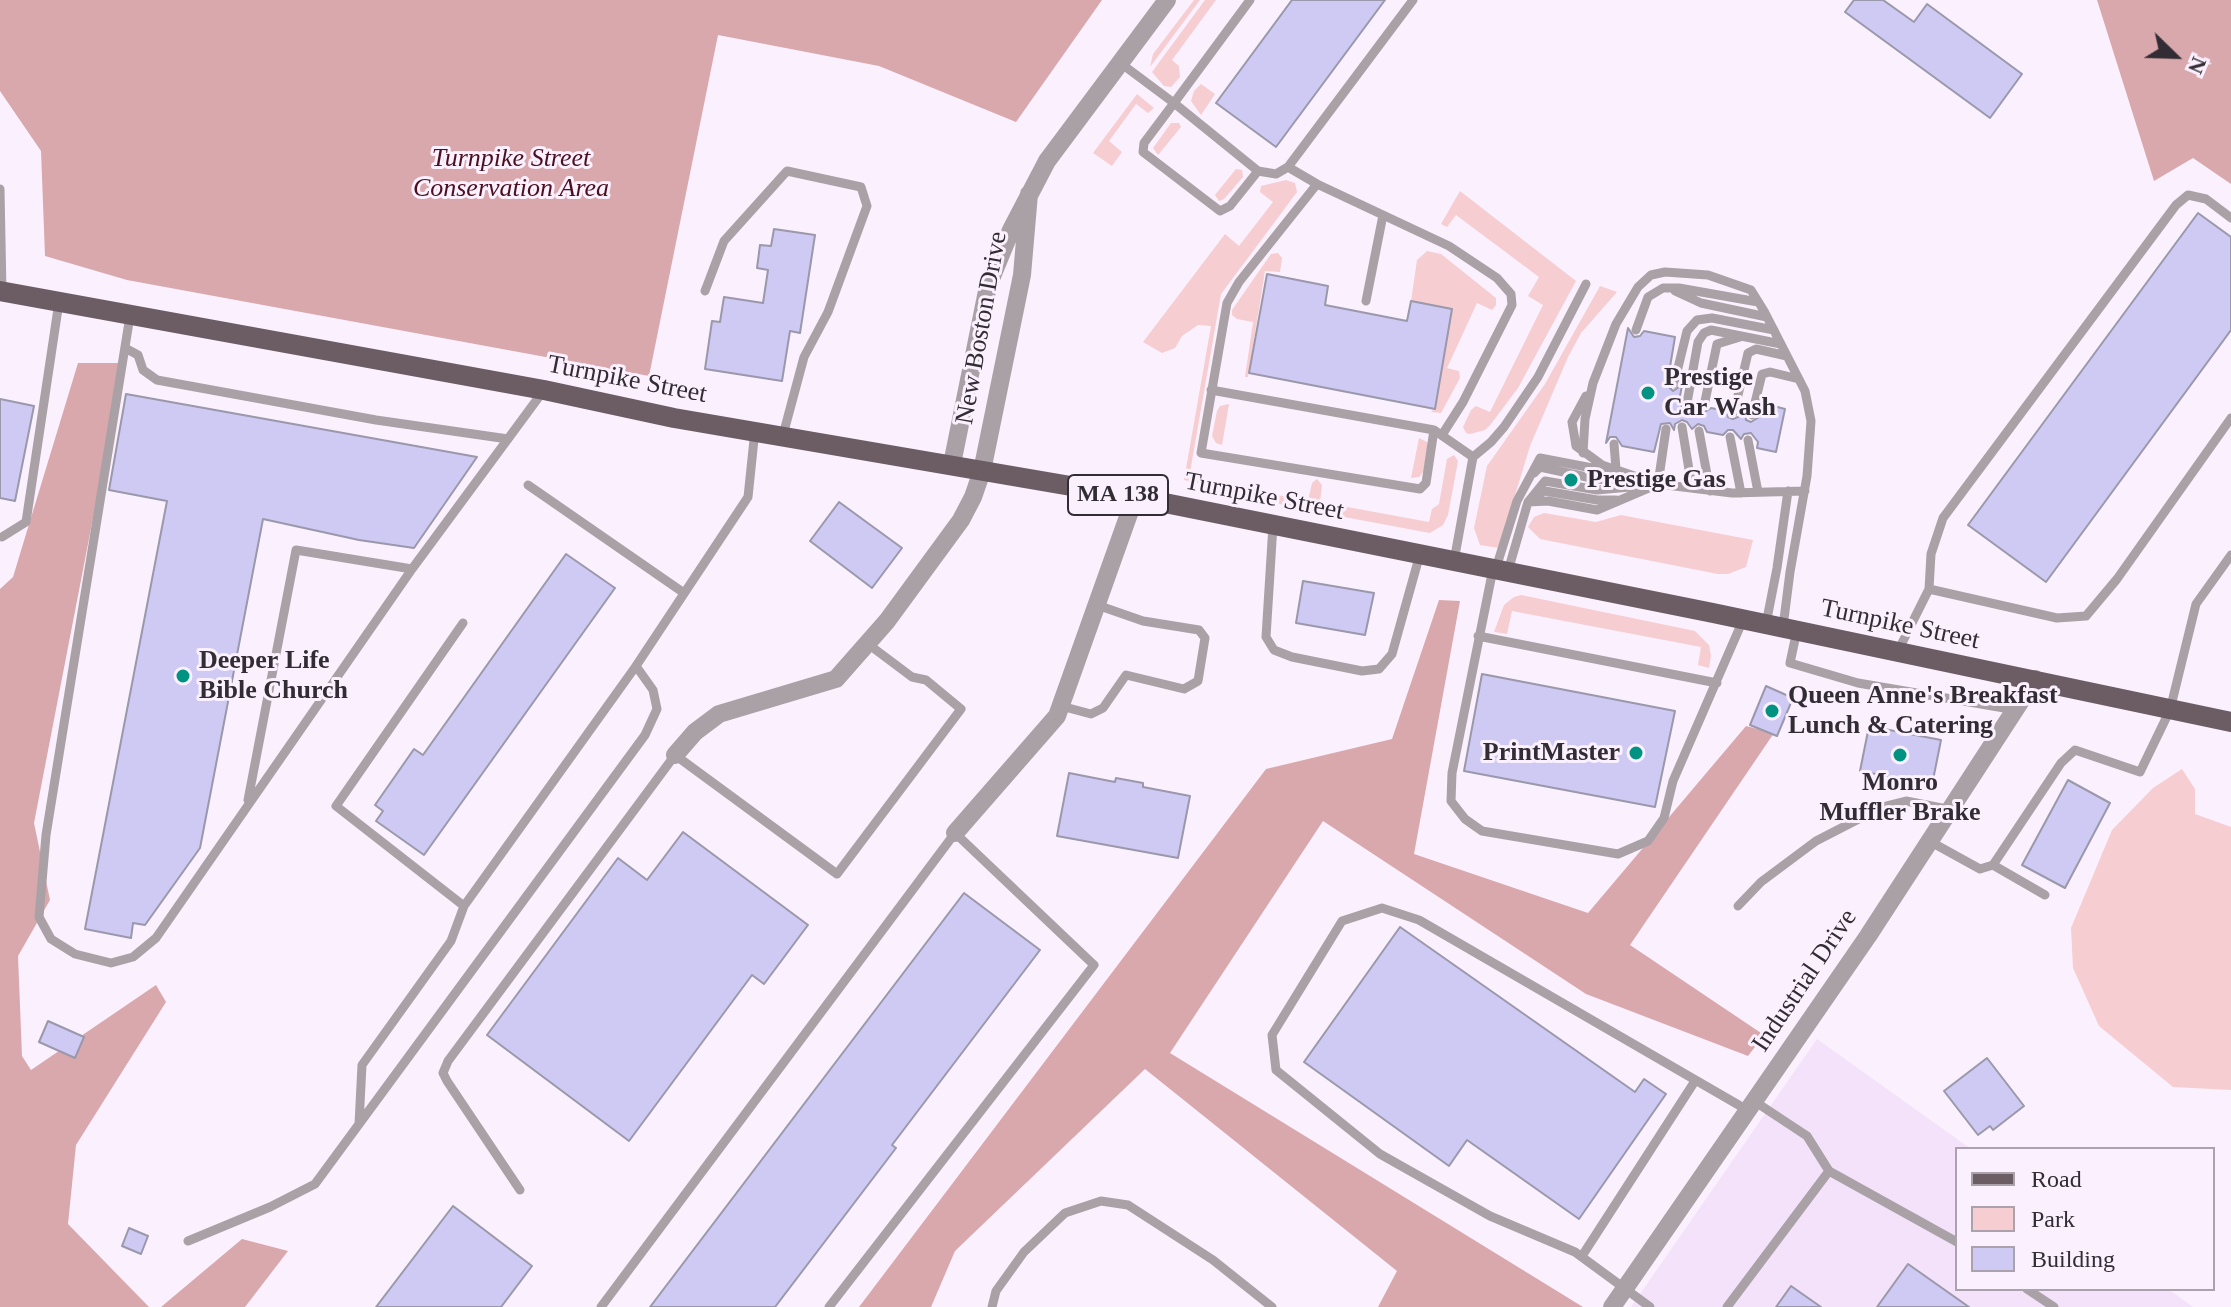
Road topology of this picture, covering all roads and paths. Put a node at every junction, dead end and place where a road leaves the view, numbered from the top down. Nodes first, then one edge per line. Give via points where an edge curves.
1 (1167, 0) edge
2 (1250, 0) edge
3 (1413, 0) edge
4 (1119, 62) junction
5 (1174, 103) junction
6 (1288, 167) junction
7 (1258, 171) junction
8 (1317, 184) junction
9 (0, 189) edge
10 (1029, 194) junction
11 (1383, 215) junction
12 (2231, 218) edge
13 (1, 220) edge
14 (1586, 284) dead end
15 (1670, 288) junction
16 (705, 291) dead end
17 (1, 292) edge
18 (1366, 301) dead end
19 (59, 302) junction
20 (1758, 302) junction
21 (130, 316) junction
22 (1767, 317) junction
23 (1636, 330) dead end
24 (1774, 330) junction
25 (1743, 336) junction
26 (1781, 344) junction
27 (125, 348) junction
28 (1787, 356) junction
29 (1799, 379) junction
30 (1674, 384) dead end
31 (544, 390) junction
32 (1211, 390) junction
33 (1687, 403) dead end
34 (1704, 406) dead end
35 (1734, 412) dead end
36 (1752, 415) dead end
37 (2231, 418) edge
38 (1682, 427) dead end
39 (1666, 429) dead end
40 (755, 430) junction
41 (1699, 431) dead end
42 (1438, 432) junction
43 (783, 435) junction
44 (1730, 437) dead end
45 (508, 439) junction
46 (1748, 440) dead end
47 (1614, 444) dead end
48 (1473, 457) junction
49 (952, 464) junction
50 (1616, 469) junction
51 (982, 471) junction
52 (1658, 484) junction
53 (528, 485) dead end
54 (1692, 488) junction
55 (1710, 491) junction
56 (1788, 491) junction
57 (1805, 491) junction
58 (1758, 492) junction
59 (1741, 493) junction
60 (1135, 497) junction
61 (1522, 501) junction
62 (1273, 525) junction
63 (2, 537) dead end
64 (1420, 554) junction
65 (2231, 555) edge
66 (1454, 561) junction
67 (412, 569) junction
68 (1499, 570) junction
69 (1929, 589) junction
70 (684, 593) junction
71 (1097, 605) junction
72 (1744, 619) junction
73 (463, 623) dead end
74 (1782, 627) junction
75 (1478, 636) junction
76 (868, 644) junction
77 (1898, 651) junction
78 (636, 666) junction
79 (2035, 679) junction
80 (1717, 683) junction
81 (1061, 706) junction
82 (2017, 710) junction
83 (2170, 710) junction
84 (2231, 722) edge
85 (675, 755) junction
86 (246, 807) junction
87 (1952, 810) junction
88 (955, 833) junction
89 (1931, 842) junction
90 (1993, 865) junction
91 (2045, 895) dead end
92 (464, 906) junction
93 (1738, 906) dead end
94 (1695, 1081) junction
95 (1751, 1106) junction
96 (359, 1124) junction
97 (1829, 1171) junction
98 (520, 1190) dead end
99 (188, 1241) dead end
100 (1955, 1241) edge
101 (1582, 1256) junction
102 (1624, 1289) junction
103 (2030, 1291) edge
104 (601, 1307) edge
105 (829, 1307) edge
106 (992, 1307) edge
107 (1272, 1307) edge
108 (1612, 1307) edge
109 (1650, 1307) edge
110 (1727, 1307) edge
111 (2054, 1307) edge

1 - 4 street, New Boston Drive
2 - 5 lane
3 - 6 lane
4 - 5 lane
4 - 10 street, New Boston Drive
5 - 7 lane
5 - 7 lane via 1142,146 1148,157 1220,211
6 - 7 lane via 1276,174
6 - 8 lane
8 - 11 lane
8 - 32 lane via 1232,293
9 - 13 lane
10 - 49 street, New Boston Drive via 988,286
10 - 51 street, New Boston Drive via 1022,275
11 - 18 lane
11 - 42 lane via 1460,253 1497,278 1513,299 1463,402
12 - 69 lane via 2206,199 2188,195 2176,205 1943,518 1931,554
13 - 17 lane
14 - 48 lane via 1538,377 1498,435
15 - 20 lane
15 - 22 lane via 1701,303
15 - 23 lane via 1648,297
16 - 43 lane via 724,241 787,171 861,187 867,206 828,312 804,357
17 - 19 main road, Turnpike Street / MA 138
19 - 21 main road, Turnpike Street / MA 138
19 - 63 lane via 26,522
20 - 22 lane
20 - 50 lane via 1747,288 1708,275 1665,272 1651,275 1638,287 1572,422 1576,446
21 - 27 lane
21 - 31 main road, Turnpike Street / MA 138
22 - 24 lane
24 - 26 lane
24 - 30 lane via 1697,320 1687,331
25 - 26 lane
25 - 33 lane via 1711,330 1700,336
25 - 34 lane via 1717,344
26 - 28 lane
27 - 45 lane via 138,355 143,370 157,380
27 - 86 lane via 46,835 39,917 51,939 75,954 111,963 133,957 156,938
28 - 29 lane
28 - 35 lane via 1756,349 1748,353
29 - 36 lane via 1762,374
29 - 57 lane via 1812,427
31 - 40 main road, Turnpike Street / MA 138
31 - 45 lane
32 - 42 lane
32 - 42 lane via 1201,446 1206,455 1420,489
37 - 69 lane via 2086,616 2057,618
38 - 54 lane
39 - 52 lane
40 - 43 main road, Turnpike Street / MA 138
40 - 70 lane via 748,497
41 - 55 lane
42 - 48 lane
43 - 49 main road, Turnpike Street / MA 138
44 - 59 lane
45 - 67 lane
46 - 58 lane
47 - 50 lane
48 - 66 lane
49 - 51 main road, Turnpike Street / MA 138
50 - 52 lane
51 - 60 main road, Turnpike Street / MA 138
51 - 76 street, New Boston Drive via 961,520
52 - 54 lane
52 - 61 lane via 1597,510
52 - 61 lane via 1597,490 1545,481
52 - 61 lane via 1538,467
53 - 70 lane
54 - 55 lane
55 - 59 lane
56 - 57 lane
56 - 58 lane
56 - 74 lane via 1777,568
57 - 74 lane
58 - 59 lane
60 - 62 main road, Turnpike Street / MA 138
60 - 71 street
61 - 68 lane
62 - 64 main road, Turnpike Street / MA 138
62 - 64 lane via 1266,637 1283,654 1348,669 1379,669 1392,654
64 - 66 main road, Turnpike Street / MA 138
65 - 83 lane via 2196,604
66 - 68 main road, Turnpike Street / MA 138
67 - 86 lane
67 - 86 lane via 296,550
68 - 72 main road, Turnpike Street / MA 138
68 - 75 lane
69 - 77 lane
70 - 78 lane
71 - 81 street
71 - 81 lane via 1143,621 1199,630 1205,638 1198,681 1184,689 1126,675 1103,708 1091,714
72 - 74 main road, Turnpike Street / MA 138
72 - 80 lane
73 - 92 lane via 336,806
74 - 77 main road, Turnpike Street / MA 138
74 - 82 lane via 1790,663 1858,683
75 - 80 lane
75 - 80 lane via 1451,801 1482,831 1618,854 1648,841 1664,818 1673,781
76 - 85 street, New Boston Drive via 836,679 719,714
76 - 85 lane via 961,709 837,874
77 - 79 main road, Turnpike Street / MA 138
78 - 92 lane
78 - 96 lane via 653,690 657,709 645,735
79 - 82 street, Industrial Drive
79 - 83 main road, Turnpike Street / MA 138
81 - 88 street
82 - 87 street, Industrial Drive
83 - 84 main road, Turnpike Street / MA 138
83 - 90 lane via 2140,772 2075,750
85 - 98 lane via 443,1073
87 - 89 street, Industrial Drive
87 - 93 lane via 1906,801 1882,807 1816,841
88 - 104 lane
88 - 105 lane via 1094,965
89 - 90 lane via 1980,869
89 - 95 street, Industrial Drive
90 - 91 lane
92 - 96 lane via 451,941 362,1065
94 - 95 lane
94 - 101 lane
94 - 101 lane via 1419,920 1382,908 1342,921 1272,1035 1276,1070 1380,1154 1490,1216
95 - 97 lane via 1807,1136
95 - 102 street, Industrial Drive
96 - 99 lane via 315,1184
97 - 100 lane
97 - 110 lane
101 - 102 lane
102 - 108 street, Industrial Drive
102 - 109 lane
103 - 111 lane
106 - 107 lane via 996,1291 1024,1252 1065,1213 1101,1201 1128,1205 1213,1260

